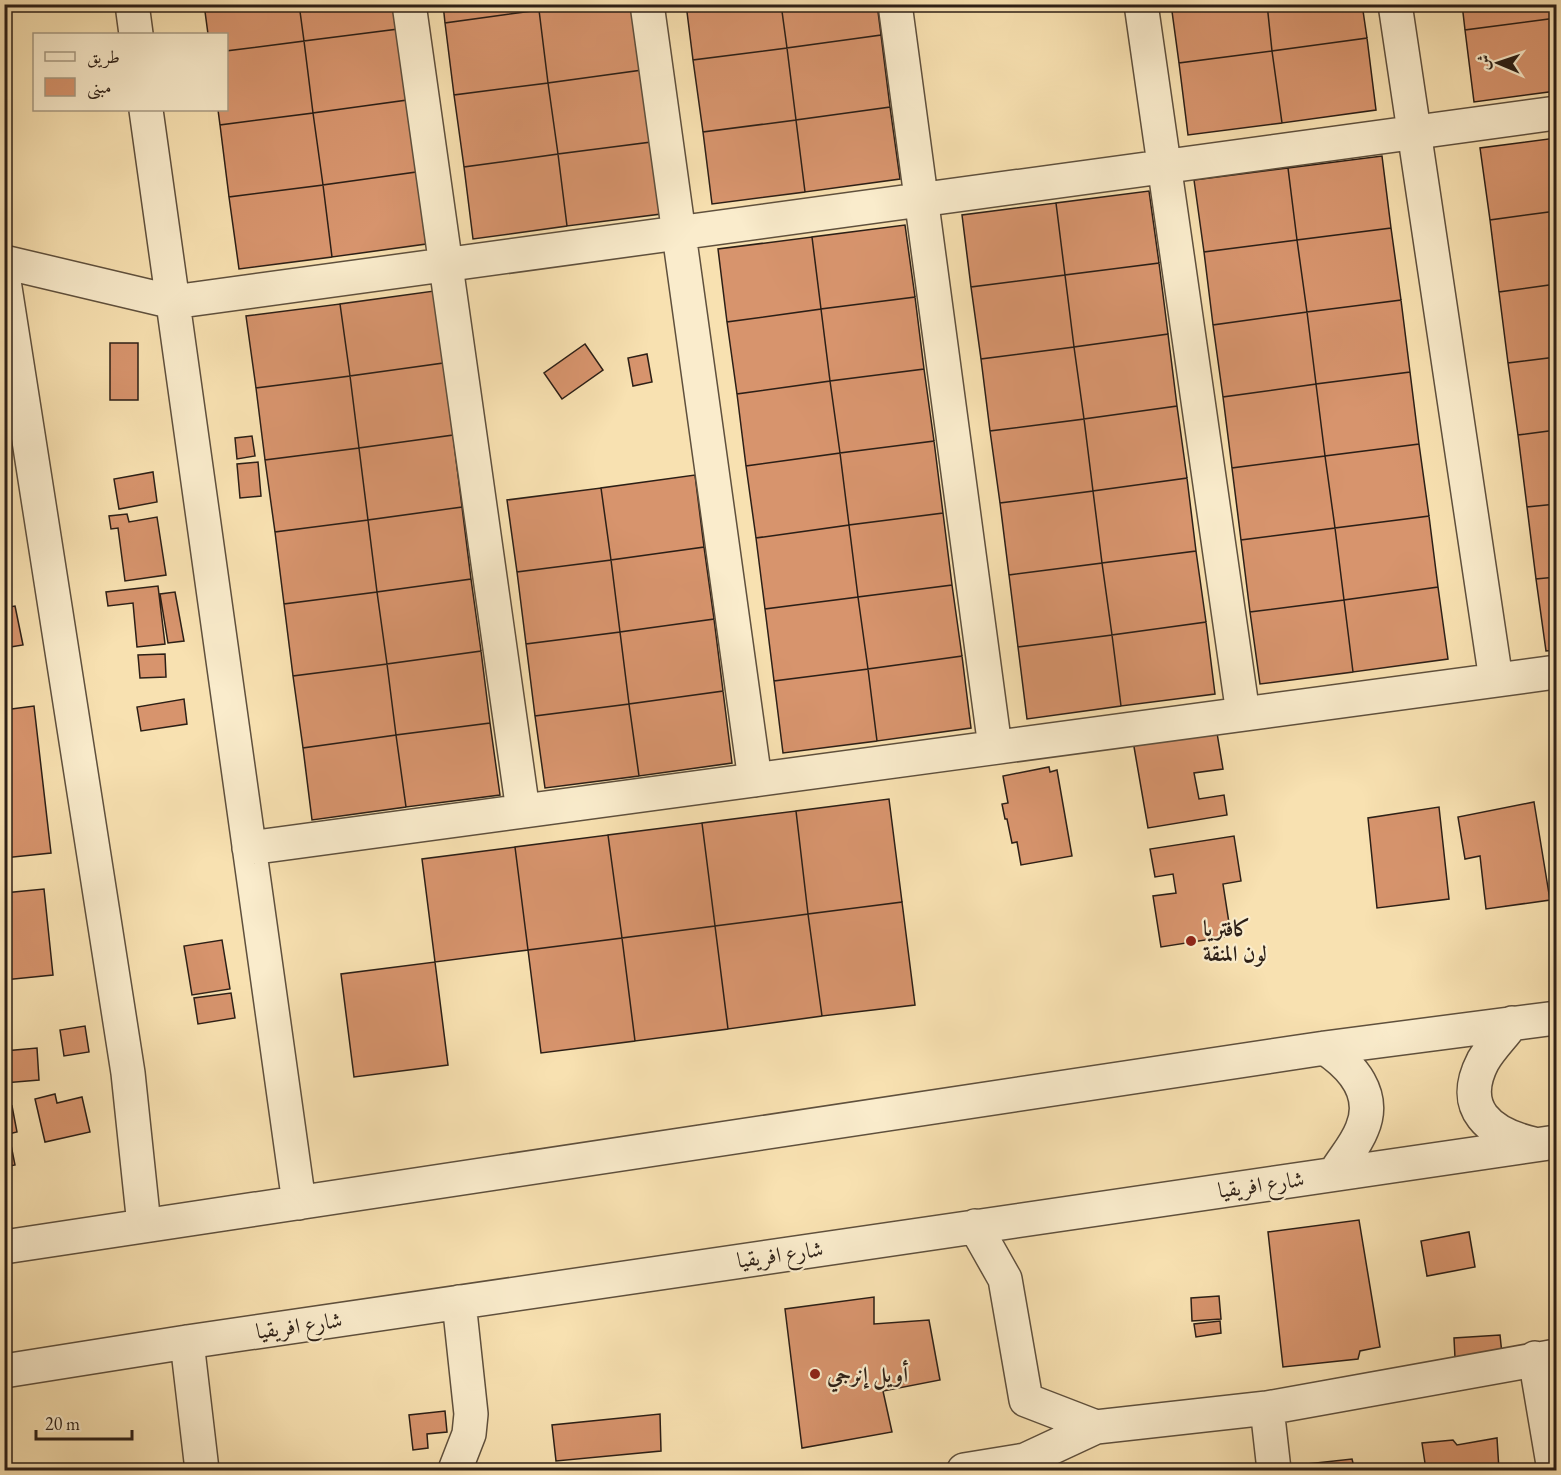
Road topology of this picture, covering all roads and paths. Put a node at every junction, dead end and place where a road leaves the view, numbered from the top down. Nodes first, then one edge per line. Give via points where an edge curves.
1 (132, 4) edge
2 (409, 4) edge
3 (647, 4) edge
4 (895, 4) edge
5 (1141, 4) edge
6 (1395, 4) edge
7 (136, 33) edge
8 (146, 111) edge
9 (1557, 113) edge
10 (1413, 133) junction
11 (1165, 166) junction
12 (922, 200) junction
13 (678, 233) junction
14 (4, 262) edge
15 (446, 265) junction
16 (4, 281) edge
17 (173, 302) junction
18 (1557, 672) edge
19 (1496, 680) junction
20 (1243, 714) junction
21 (995, 747) junction
22 (755, 780) junction
23 (523, 811) junction
24 (249, 848) junction
25 (1557, 1018) edge
26 (1512, 1023) junction
27 (1325, 1048) junction
28 (1546, 1143) edge
29 (1335, 1173) junction
30 (298, 1203) junction
31 (144, 1225) junction
32 (975, 1226) junction
33 (4, 1247) edge
34 (459, 1302) junction
35 (187, 1342) junction
36 (1546, 1357) edge
37 (4, 1371) edge
38 (1267, 1408) junction
39 (1096, 1427) junction
40 (202, 1470) edge
41 (455, 1470) edge
42 (964, 1470) edge
43 (1274, 1470) edge
44 (1554, 1470) edge

1 - 7 street
2 - 15 street
3 - 13 street
4 - 12 street
5 - 11 street
6 - 10 street
8 - 17 street
9 - 10 street
10 - 11 street
10 - 19 street
11 - 12 street
11 - 20 street
12 - 13 street
12 - 21 street
13 - 15 street
13 - 22 street
14 - 17 street
15 - 17 street
15 - 23 street
16 - 31 street via 129,1073
17 - 24 street
18 - 19 street
19 - 20 street
20 - 21 street
21 - 22 street
22 - 23 street
23 - 24 street
24 - 30 street
25 - 26 street
26 - 27 street
26 - 28 street via 1477,1074 1476,1106 1498,1132
27 - 29 street via 1353,1071 1365,1100 1362,1129
27 - 30 street
28 - 29 street, شارع افريقيا
29 - 32 street, شارع افريقيا
30 - 31 street
31 - 33 street
32 - 34 street, شارع افريقيا
32 - 39 street via 1005,1279 1026,1400
34 - 35 street, شارع افريقيا
34 - 41 street via 471,1414 469,1434
35 - 37 street, شارع افريقيا
35 - 40 street
36 - 38 street
36 - 44 street
38 - 39 street
38 - 43 street
39 - 42 street via 1025,1460

